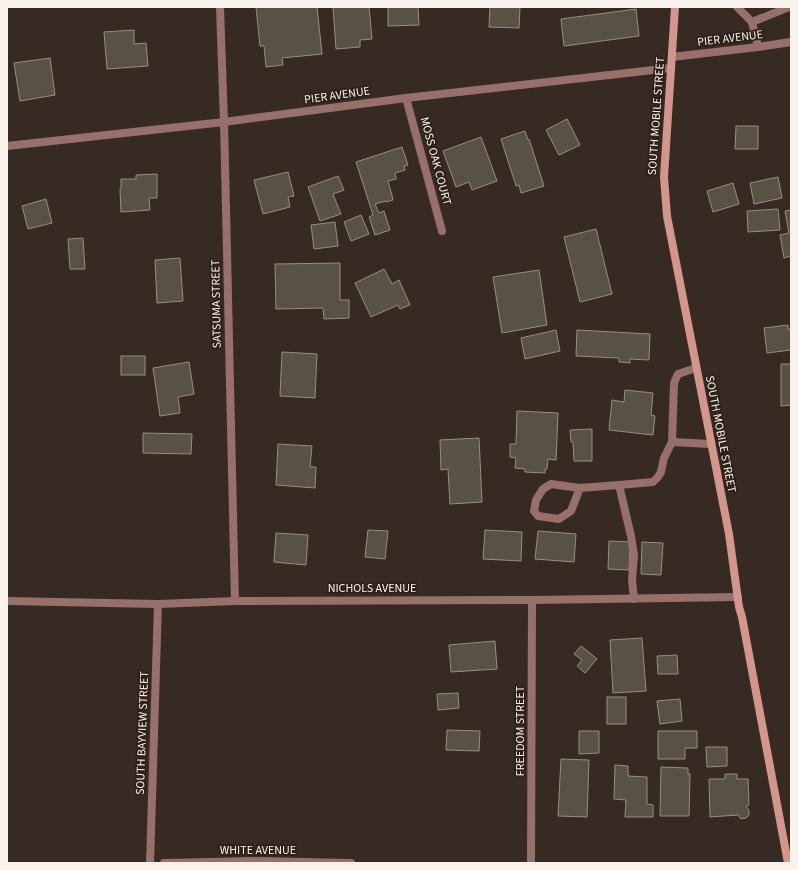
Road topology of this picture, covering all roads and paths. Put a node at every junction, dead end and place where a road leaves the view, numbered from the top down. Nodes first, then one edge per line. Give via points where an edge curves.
1 (220, 7) edge
2 (675, 7) edge
3 (737, 7) edge
4 (789, 7) edge
5 (752, 22) junction
6 (791, 42) edge
7 (758, 47) junction
8 (672, 57) junction
9 (671, 68) junction
10 (406, 98) junction
11 (224, 122) junction
12 (7, 146) edge
13 (442, 232) dead end
14 (696, 368) junction
15 (672, 442) junction
16 (711, 444) junction
17 (620, 485) junction
18 (580, 488) junction
19 (738, 598) junction
20 (634, 599) junction
21 (532, 600) junction
22 (7, 601) edge
23 (235, 601) junction
24 (158, 604) junction
25 (150, 863) edge
26 (164, 863) edge
27 (351, 863) edge
28 (531, 863) edge
29 (788, 863) edge

1 - 11 street, SATSUMA STREET
2 - 8 main road, SOUTH MOBILE STREET
3 - 5 street
4 - 5 street
5 - 7 street
6 - 7 street, PIER AVENUE
7 - 8 street, PIER AVENUE
8 - 9 main road, SOUTH MOBILE STREET
9 - 10 street, PIER AVENUE
9 - 14 main road, SOUTH MOBILE STREET via 664,177 667,216
10 - 11 street, PIER AVENUE
10 - 13 street, MOSS OAK COURT
11 - 12 street, PIER AVENUE
11 - 23 street, SATSUMA STREET
14 - 15 street via 678,374 674,383
14 - 16 main road, SOUTH MOBILE STREET
15 - 16 street
15 - 17 street via 664,458 661,472 653,482
16 - 19 main road, SOUTH MOBILE STREET via 729,534
17 - 18 street
17 - 20 street via 634,555
18 - 18 street via 551,484 543,489 536,500 534,511 538,516 559,519 571,511
19 - 20 street, NICHOLS AVENUE
19 - 29 main road, SOUTH MOBILE STREET
20 - 21 street, NICHOLS AVENUE
21 - 23 street, NICHOLS AVENUE
21 - 28 street, FREEDOM STREET
22 - 24 street, NICHOLS AVENUE
23 - 24 street, NICHOLS AVENUE
24 - 25 street, SOUTH BAYVIEW STREET
26 - 27 street, WHITE AVENUE

